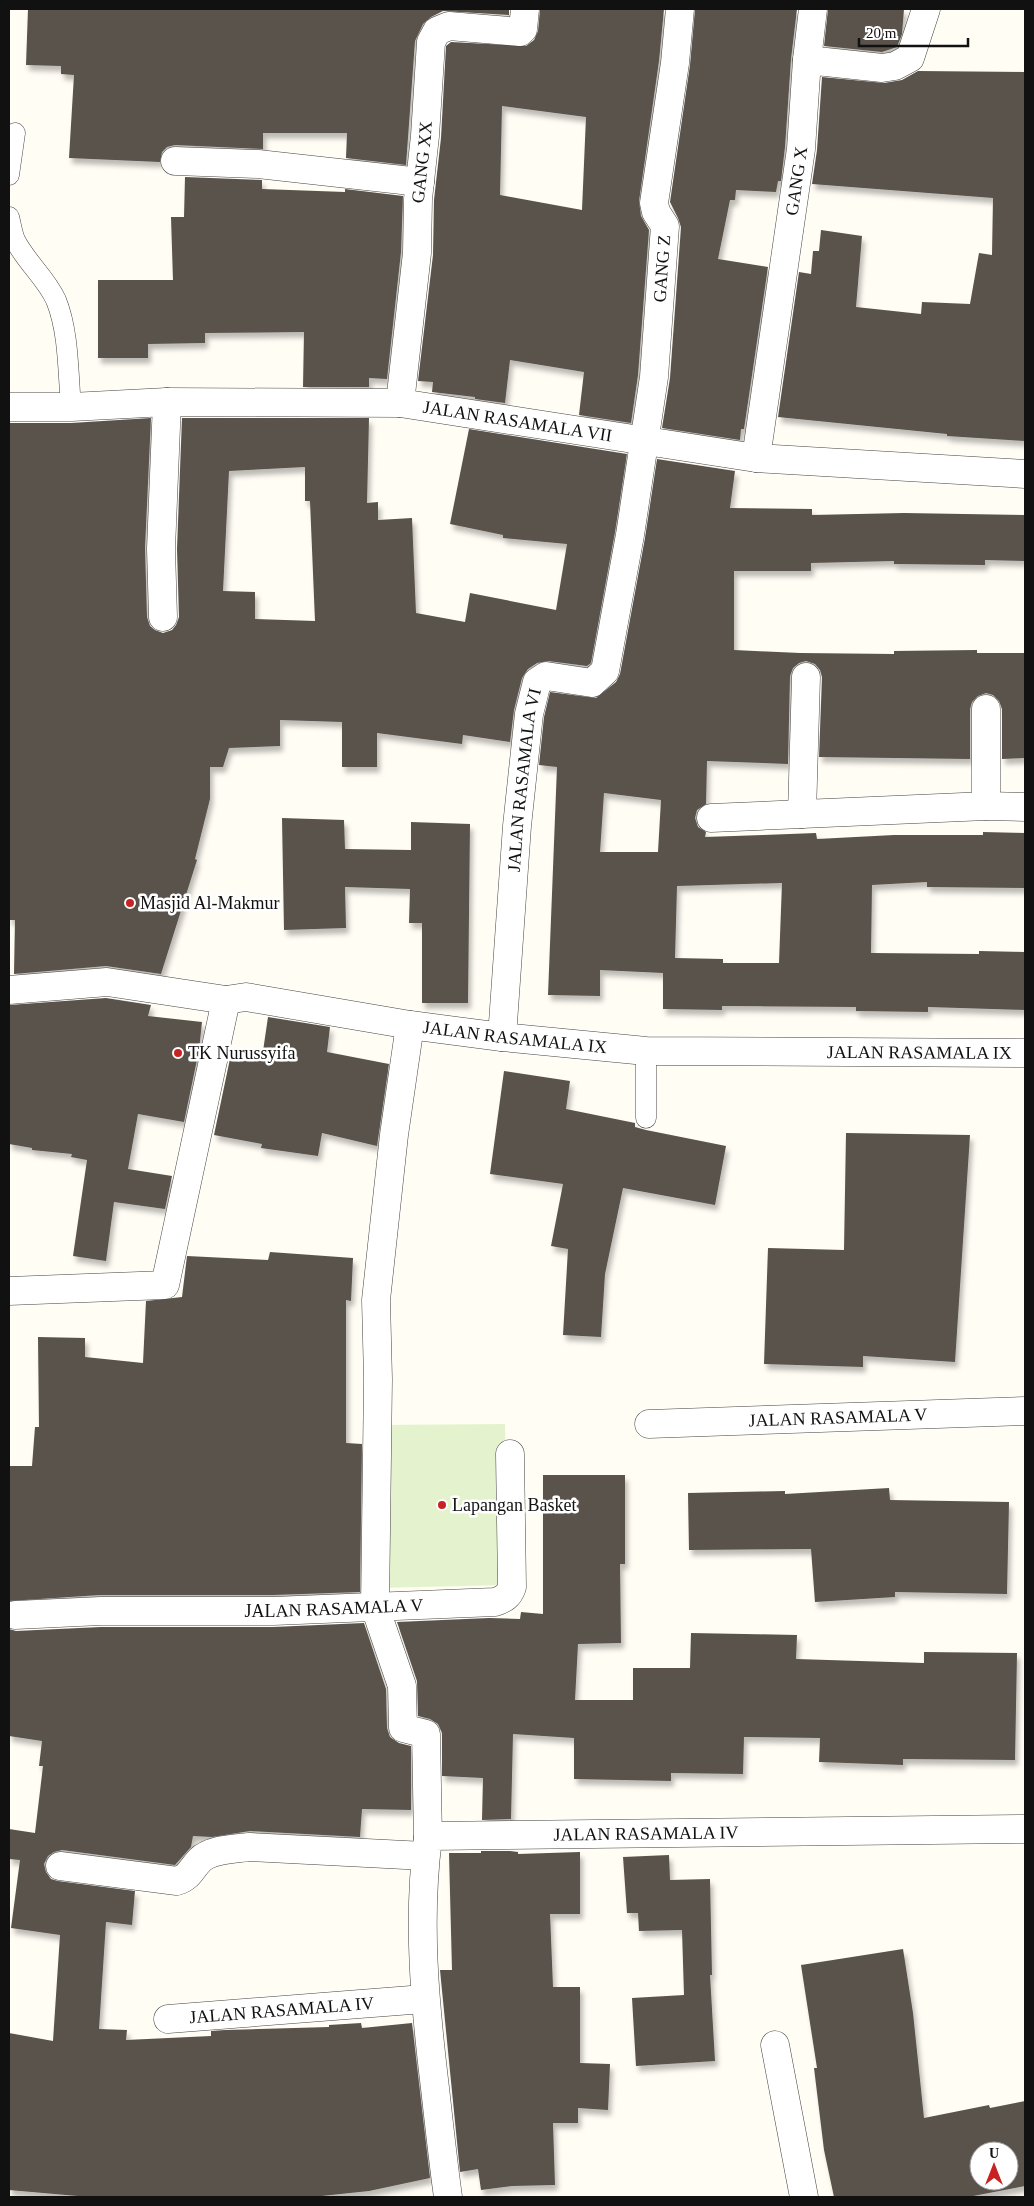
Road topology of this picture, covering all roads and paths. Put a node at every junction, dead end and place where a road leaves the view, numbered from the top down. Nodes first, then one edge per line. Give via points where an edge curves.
1 (525, 9) edge
2 (680, 9) edge
3 (813, 9) edge
4 (926, 9) edge
5 (807, 60) junction
6 (15, 133) dead end
7 (175, 161) dead end
8 (9, 176) edge
9 (420, 182) junction
10 (9, 217) edge
11 (166, 402) junction
12 (400, 403) junction
13 (9, 407) edge
14 (71, 407) junction
15 (645, 442) junction
16 (756, 458) junction
17 (1025, 474) edge
18 (163, 617) dead end
19 (806, 678) dead end
20 (986, 709) dead end
21 (986, 806) junction
22 (1025, 806) edge
23 (802, 814) junction
24 (711, 818) dead end
25 (9, 990) edge
26 (226, 1000) junction
27 (410, 1025) junction
28 (502, 1037) junction
29 (646, 1051) junction
30 (1025, 1053) edge
31 (646, 1118) dead end
32 (9, 1290) edge
33 (1025, 1411) edge
34 (650, 1424) dead end
35 (510, 1454) dead end
36 (375, 1607) junction
37 (15, 1615) dead end
38 (1025, 1829) edge
39 (426, 1847) junction
40 (60, 1866) dead end
41 (424, 1999) junction
42 (168, 2019) dead end
43 (775, 2045) dead end
44 (443, 2197) edge
45 (804, 2197) edge

1 - 9 street, GANG XX via 524,29 520,32 449,26 437,31 431,42
2 - 15 street, GANG Z via 654,203 664,226 654,377
3 - 5 street, GANG X
4 - 5 street via 910,58 896,66 882,68
5 - 16 street, GANG X via 801,149
6 - 8 lane
7 - 9 street via 258,164
9 - 12 street, GANG XX via 417,253
10 - 14 lane via 14,238 56,302 64,332
11 - 12 street, JALAN RASAMALA VII
11 - 14 street, JALAN RASAMALA VII
11 - 18 street via 161,549
12 - 15 street, JALAN RASAMALA VII
13 - 14 street, JALAN RASAMALA VII
15 - 16 street, JALAN RASAMALA VII
15 - 28 street, JALAN RASAMALA VI via 605,671 592,683 546,676 537,682 529,714 517,826
16 - 17 street, JALAN RASAMALA VII
19 - 23 street
20 - 21 street
21 - 22 street
21 - 23 street
23 - 24 street
25 - 26 street, JALAN RASAMALA IX via 107,982
26 - 27 street, JALAN RASAMALA IX via 246,997
26 - 32 street via 165,1285
27 - 28 street, JALAN RASAMALA IX
27 - 36 street via 376,1300
28 - 29 street, JALAN RASAMALA IX
29 - 30 street, JALAN RASAMALA IX
29 - 31 lane
33 - 34 street, JALAN RASAMALA V
35 - 36 street, JALAN RASAMALA V via 510,1594 495,1602
36 - 37 street, JALAN RASAMALA V
36 - 39 street via 402,1686 403,1728 426,1734
38 - 39 street, JALAN RASAMALA IV via 432,1836
39 - 40 street, JALAN RASAMALA IV via 222,1850 201,1859 186,1878 177,1881
39 - 41 street
41 - 42 street, JALAN RASAMALA IV
41 - 44 street
43 - 45 street

